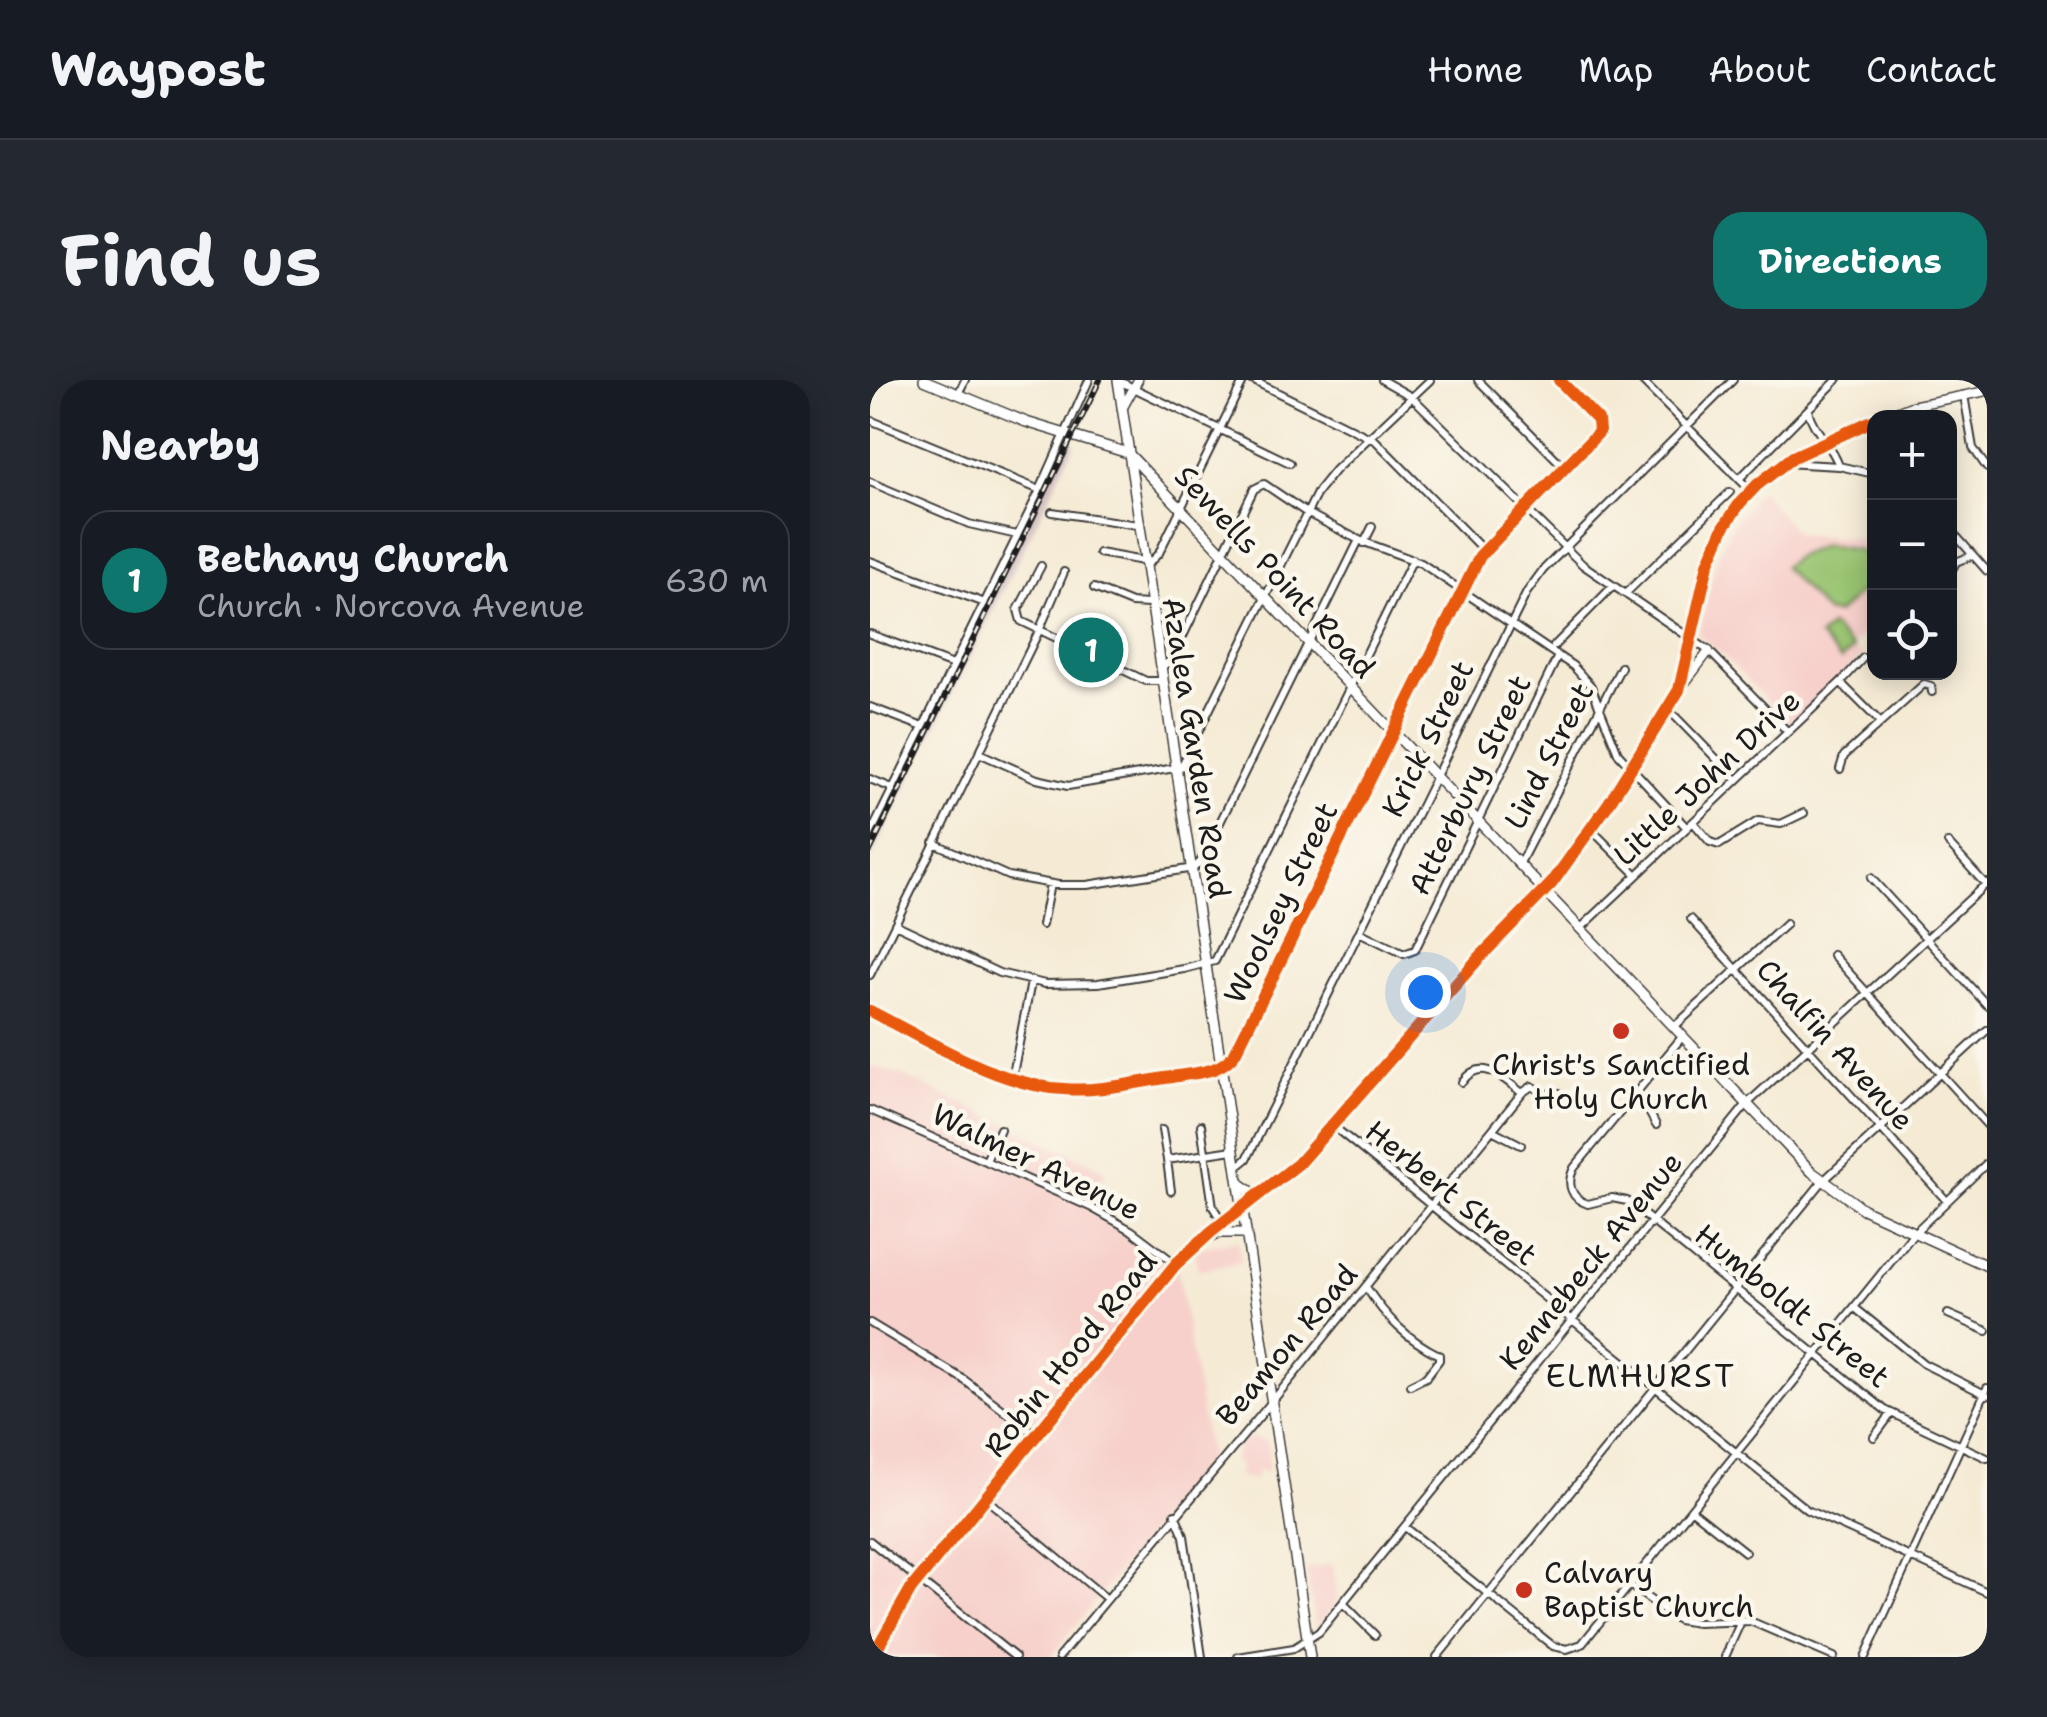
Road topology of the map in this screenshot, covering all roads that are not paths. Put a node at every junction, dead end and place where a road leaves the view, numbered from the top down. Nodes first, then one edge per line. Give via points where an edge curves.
1 (924, 380) edge
2 (965, 380) edge
3 (1088, 380) edge
4 (1118, 380) edge
5 (1244, 380) edge
6 (1252, 380) edge
7 (1382, 380) edge
8 (1430, 380) edge
9 (1478, 380) edge
10 (1559, 380) edge
11 (1641, 380) edge
12 (1733, 380) edge
13 (1818, 380) edge
14 (1837, 380) edge
15 (1136, 384) edge
16 (1827, 390) junction
17 (1987, 391) edge
18 (958, 394) junction
19 (1964, 395) junction
20 (1412, 397) junction
21 (1808, 409) junction
22 (1901, 410) edge
23 (1123, 414) junction
24 (870, 420) edge
25 (1867, 424) edge
26 (1687, 426) junction
27 (1220, 428) junction
28 (1066, 434) junction
29 (1369, 438) junction
30 (1826, 441) junction
31 (1101, 444) junction
32 (1128, 453) junction
33 (1290, 462) dead end
34 (1783, 463) junction
35 (1840, 466) junction
36 (1564, 467) junction
37 (1987, 468) edge
38 (1867, 472) edge
39 (1740, 478) junction
40 (870, 482) edge
41 (1157, 484) junction
42 (1040, 490) junction
43 (1751, 490) junction
44 (1730, 492) dead end
45 (1134, 495) junction
46 (1524, 508) junction
47 (1181, 509) junction
48 (1052, 512) dead end
49 (1307, 513) junction
50 (1138, 526) junction
51 (1372, 527) dead end
52 (1017, 535) junction
53 (1957, 537) edge
54 (1362, 542) junction
55 (1565, 548) junction
56 (1484, 551) junction
57 (1099, 552) dead end
58 (1223, 554) junction
59 (1972, 555) junction
60 (1413, 558) junction
61 (870, 561) edge
62 (1957, 562) edge
63 (1143, 564) junction
64 (1041, 566) dead end
65 (1987, 571) edge
66 (1064, 572) dead end
67 (1613, 586) junction
68 (1094, 588) dead end
69 (1461, 590) junction
70 (1625, 594) junction
71 (1265, 598) junction
72 (985, 603) junction
73 (1149, 604) junction
74 (1510, 624) junction
75 (1039, 630) junction
76 (870, 634) edge
77 (1692, 637) junction
78 (1308, 643) junction
79 (1554, 646) dead end
80 (1709, 650) junction
81 (1558, 656) junction
82 (1862, 658) dead end
83 (953, 665) junction
84 (1621, 667) dead end
85 (1160, 675) junction
86 (1840, 683) junction
87 (1350, 687) junction
88 (1680, 690) junction
89 (1932, 692) dead end
90 (1599, 706) junction
91 (870, 707) edge
92 (1669, 710) junction
93 (1880, 722) junction
94 (923, 726) junction
95 (1392, 732) junction
96 (1788, 732) junction
97 (979, 754) junction
98 (1631, 768) junction
99 (1840, 769) dead end
100 (1174, 770) junction
101 (1434, 777) junction
102 (870, 780) edge
103 (1737, 780) junction
104 (893, 788) junction
105 (1804, 813) dead end
106 (1476, 820) junction
107 (1690, 825) junction
108 (1591, 828) junction
109 (870, 835) edge
110 (934, 843) junction
111 (1948, 843) dead end
112 (1519, 865) junction
113 (1190, 870) junction
114 (1637, 875) junction
115 (1871, 878) dead end
116 (1050, 884) junction
117 (1987, 884) edge
118 (1545, 892) junction
119 (1691, 919) dead end
120 (895, 924) junction
121 (1786, 924) dead end
122 (1042, 925) dead end
123 (1580, 929) junction
124 (1359, 932) junction
125 (1926, 938) junction
126 (1833, 954) dead end
127 (1204, 966) junction
128 (1736, 970) junction
129 (870, 976) edge
130 (1031, 982) junction
131 (1867, 993) junction
132 (1987, 1005) edge
133 (870, 1011) edge
134 (1674, 1027) junction
135 (1987, 1030) edge
136 (1682, 1036) junction
137 (1807, 1047) junction
138 (1220, 1068) junction
139 (1940, 1073) junction
140 (1012, 1079) junction
141 (1462, 1082) dead end
142 (1522, 1093) junction
143 (1559, 1093) dead end
144 (1632, 1098) junction
145 (1747, 1104) junction
146 (870, 1110) edge
147 (1201, 1125) dead end
148 (1656, 1125) dead end
149 (1987, 1125) edge
150 (1332, 1126) junction
151 (1880, 1128) junction
152 (1000, 1129) dead end
153 (1162, 1130) dead end
154 (1492, 1130) junction
155 (1522, 1145) dead end
156 (1233, 1150) junction
157 (1205, 1154) junction
158 (1167, 1160) junction
159 (986, 1161) junction
160 (1987, 1163) edge
161 (1236, 1168) junction
162 (1238, 1181) junction
163 (1822, 1182) junction
164 (1171, 1191) dead end
165 (1263, 1192) junction
166 (1946, 1200) junction
167 (1431, 1206) junction
168 (1242, 1208) junction
169 (1652, 1221) junction
170 (1223, 1223) junction
171 (1246, 1233) junction
172 (1914, 1233) junction
173 (1200, 1241) junction
174 (1176, 1264) junction
175 (1987, 1266) edge
176 (1366, 1287) junction
177 (1736, 1290) junction
178 (1855, 1308) junction
179 (1948, 1314) dead end
180 (1572, 1320) junction
181 (870, 1323) edge
182 (1987, 1331) edge
183 (1817, 1355) junction
184 (1410, 1386) dead end
185 (1656, 1388) junction
186 (1986, 1392) edge
187 (1271, 1402) junction
188 (1892, 1414) junction
189 (1036, 1436) junction
190 (1874, 1436) dead end
191 (1960, 1446) junction
192 (1738, 1454) junction
193 (1987, 1458) edge
194 (985, 1498) junction
195 (1692, 1510) junction
196 (1176, 1514) junction
197 (1404, 1526) junction
198 (870, 1541) edge
199 (1746, 1552) dead end
200 (1910, 1557) junction
201 (919, 1578) junction
202 (1631, 1586) junction
203 (1987, 1592) edge
204 (1490, 1594) junction
205 (1106, 1599) junction
206 (1343, 1603) junction
207 (1742, 1619) junction
208 (1376, 1635) dead end
209 (1308, 1642) junction
210 (872, 1657) edge
211 (1015, 1657) edge
212 (1059, 1657) edge
213 (1202, 1657) edge
214 (1238, 1657) edge
215 (1310, 1657) edge
216 (1436, 1657) edge
217 (1725, 1657) edge
218 (1834, 1657) edge
219 (1864, 1657) edge

1 - 18 main road, Sewells Point Road
2 - 18 street
3 - 28 street
4 - 15 street
4 - 23 main road, Azalea Garden Road
5 - 27 street
6 - 29 street
7 - 20 street
8 - 20 street
9 - 36 street
10 - 36 street, Woolsey Street via 1600,423
11 - 26 street
12 - 26 street, Krick Street
13 - 16 street
14 - 16 street
15 - 23 street
15 - 27 street
16 - 21 street
17 - 19 street, Robin Hood Road
18 - 28 main road, Sewells Point Road
19 - 22 street, Robin Hood Road
19 - 37 street via 1974,448
20 - 29 street
20 - 46 street
21 - 30 street
21 - 39 street
23 - 31 main road via 1115,436
23 - 32 main road, Azalea Garden Road
24 - 42 street
25 - 30 street, Robin Hood Road
26 - 39 street
26 - 55 street, Krick Street
27 - 33 street
27 - 47 street
28 - 31 main road, Sewells Point Road
28 - 42 street
29 - 49 street via 1326,480
29 - 56 street
30 - 34 street, Robin Hood Road
30 - 35 street
31 - 32 main road, Sewells Point Road
32 - 41 main road, Sewells Point Road
32 - 45 main road, Azalea Garden Road
34 - 35 street
34 - 43 street, Robin Hood Road
35 - 38 street
36 - 46 street, Woolsey Street
39 - 43 street
40 - 52 street via 970,524
41 - 45 main road
41 - 47 main road, Sewells Point Road
42 - 52 street
43 - 77 street, Robin Hood Road via 1713,551
44 - 70 street
45 - 50 main road, Azalea Garden Road
46 - 55 street
46 - 56 street, Woolsey Street
47 - 58 main road, Sewells Point Road
47 - 63 street via 1158,556
48 - 50 street
49 - 54 street
49 - 58 street via 1264,484 1256,486
49 - 71 street
50 - 63 main road, Azalea Garden Road
51 - 54 street
52 - 72 street
53 - 59 street
54 - 60 street
54 - 78 street
55 - 67 street
55 - 74 street, Krick Street via 1534,581
56 - 69 street, Woolsey Street
57 - 63 street
58 - 71 main road, Sewells Point Road
58 - 85 street
59 - 62 street
59 - 65 street
60 - 69 street
60 - 87 street
61 - 72 street
63 - 73 main road, Azalea Garden Road
64 - 75 street via 1018,614
66 - 75 street
67 - 70 street
67 - 79 street, Atterbury Street
68 - 73 street
69 - 74 street
69 - 95 street, Woolsey Street
70 - 77 street
71 - 78 main road, Sewells Point Road
71 - 100 street via 1184,763
72 - 83 street
73 - 85 main road, Azalea Garden Road
74 - 81 street
74 - 101 street, Krick Street
75 - 85 street via 1146,681
75 - 97 street
76 - 83 street
77 - 80 street
77 - 88 street, Robin Hood Road
78 - 87 main road, Sewells Point Road
78 - 113 street via 1201,861
80 - 88 street
80 - 96 street
81 - 90 street via 1581,673
81 - 106 street, Atterbury Street
82 - 86 street, Little John Drive
83 - 94 street
84 - 90 street, Lind Street
85 - 100 main road, Azalea Garden Road
86 - 93 street
86 - 96 street, Little John Drive
87 - 95 main road, Sewells Point Road
87 - 127 street via 1218,958
88 - 92 street, Robin Hood Road
89 - 93 street via 1924,684
90 - 98 street via 1613,746
90 - 112 street, Lind Street
91 - 94 street
92 - 98 street, Robin Hood Road
92 - 103 street
93 - 99 street via 1844,756
94 - 104 street
95 - 101 main road, Sewells Point Road
95 - 138 street, Woolsey Street via 1235,1053
96 - 103 street, Little John Drive
97 - 100 street via 1068,786
97 - 110 street
98 - 107 street
98 - 108 street, Robin Hood Road
100 - 113 main road, Azalea Garden Road
101 - 106 main road, Sewells Point Road
101 - 124 street, Krick Street
102 - 104 street
103 - 107 street, Little John Drive
104 - 109 street
105 - 107 street via 1782,824 1758,821 1719,845
106 - 112 main road, Sewells Point Road
106 - 124 street, Atterbury Street via 1412,952
107 - 114 street, Little John Drive
108 - 114 street
108 - 118 street, Robin Hood Road
110 - 116 street via 1008,876
110 - 120 street
111 - 117 street
112 - 118 main road, Sewells Point Road
113 - 116 street
113 - 127 main road, Azalea Garden Road
114 - 123 street, Little John Drive
115 - 125 street
116 - 122 street
117 - 125 street, Kennebeck Avenue
118 - 123 main road, Sewells Point Road
118 - 150 street, Robin Hood Road
119 - 128 street, Chalfin Avenue
120 - 129 street
120 - 130 street
121 - 128 street
123 - 134 main road, Sewells Point Road
124 - 161 street, Krick Street via 1247,1159
125 - 131 street, Kennebeck Avenue
125 - 132 street
126 - 131 street
127 - 130 street via 1082,985
127 - 138 main road, Azalea Garden Road
128 - 134 street
128 - 137 street, Chalfin Avenue
130 - 140 street
131 - 137 street, Kennebeck Avenue
131 - 139 street
133 - 140 street
134 - 136 main road, Sewells Point Road
135 - 139 street
136 - 144 street
136 - 145 main road, Sewells Point Road
137 - 145 street, Kennebeck Avenue
137 - 151 street, Chalfin Avenue
138 - 140 street via 1073,1090
138 - 156 main road, Azalea Garden Road
139 - 149 street
139 - 151 street
141 - 142 street via 1486,1068
142 - 143 street via 1532,1086
142 - 154 street, Beamon Road
144 - 148 street
144 - 169 street, Humboldt Street via 1571,1173 1570,1188 1588,1204 1622,1199
145 - 163 main road, Sewells Point Road
145 - 169 street, Kennebeck Avenue
146 - 159 street, Walmer Avenue
147 - 157 street
150 - 165 street, Robin Hood Road
150 - 167 street, Herbert Street
151 - 163 street
151 - 166 street, Chalfin Avenue
152 - 159 street
153 - 158 street
154 - 155 street
154 - 167 street, Beamon Road
156 - 157 street
156 - 161 main road, Azalea Garden Road
157 - 158 street
157 - 170 street via 1213,1207
158 - 164 street
159 - 174 street, Walmer Avenue via 1111,1218
160 - 166 street
161 - 162 main road, Azalea Garden Road
162 - 165 main road
162 - 168 main road, Azalea Garden Road
163 - 172 main road, Sewells Point Road
163 - 177 street
165 - 168 street, Robin Hood Road
166 - 172 street
167 - 176 street, Beamon Road
167 - 180 street, Herbert Street
168 - 170 street, Robin Hood Road
168 - 171 main road, Azalea Garden Road
169 - 177 street, Humboldt Street
169 - 180 street, Kennebeck Avenue
170 - 173 street, Robin Hood Road
171 - 173 main road
171 - 187 main road, Azalea Garden Road
172 - 175 main road, Sewells Point Road
172 - 178 street
173 - 174 street, Robin Hood Road
174 - 189 street, Robin Hood Road
176 - 184 street via 1388,1320 1439,1355 1426,1377
176 - 187 street, Beamon Road
177 - 183 street, Humboldt Street
177 - 185 street
178 - 183 street
178 - 186 street via 1924,1364
179 - 182 street
180 - 185 street, Herbert Street
180 - 197 street, Kennebeck Avenue
181 - 189 street via 962,1379
183 - 188 street, Humboldt Street
183 - 192 street
185 - 192 street, Herbert Street
185 - 204 street
186 - 191 street
187 - 196 street, Beamon Road
187 - 209 main road, Azalea Garden Road
188 - 190 street
188 - 191 street, Humboldt Street
189 - 194 street, Robin Hood Road
191 - 193 street, Humboldt Street
191 - 200 street
192 - 195 street
192 - 200 street, Herbert Street via 1810,1512
194 - 201 street, Robin Hood Road
194 - 205 street
195 - 199 street
195 - 202 street
196 - 205 street, Beamon Road
196 - 213 street
197 - 204 street
197 - 206 street, Kennebeck Avenue
198 - 201 street
200 - 203 street, Herbert Street
200 - 219 street
201 - 210 street, Robin Hood Road
201 - 211 street
202 - 204 street via 1586,1641 1567,1650
202 - 207 street via 1678,1620
204 - 216 street
205 - 212 street, Beamon Road
206 - 208 street
206 - 209 street, Kennebeck Avenue
207 - 217 street
207 - 218 street
209 - 214 street
209 - 215 main road, Azalea Garden Road

